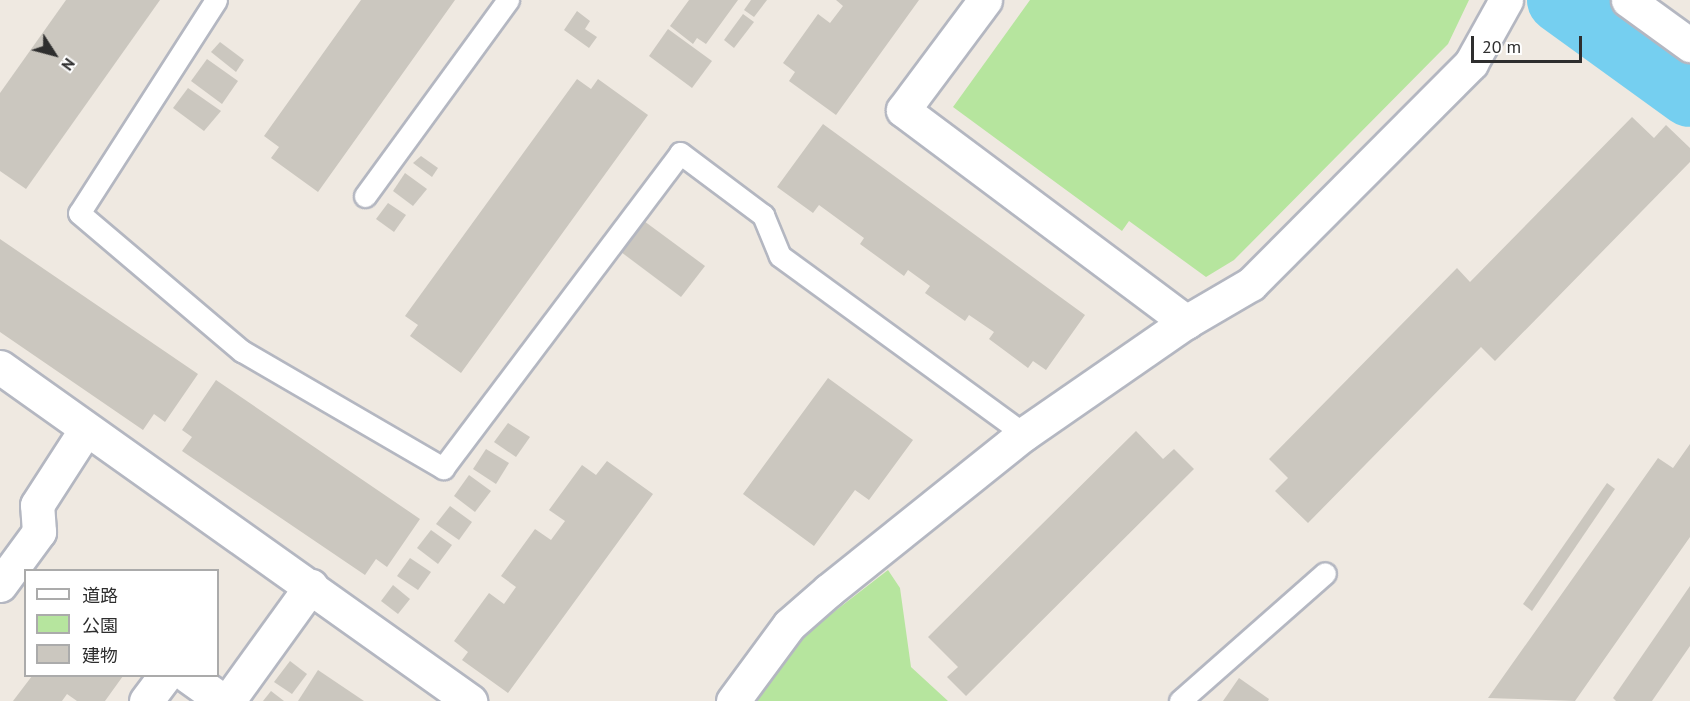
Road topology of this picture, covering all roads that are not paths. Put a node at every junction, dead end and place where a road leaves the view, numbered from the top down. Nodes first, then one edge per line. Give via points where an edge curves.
1 (216, 0) edge
2 (508, 0) edge
3 (985, 0) edge
4 (1506, 0) edge
5 (1628, 0) edge
6 (1690, 45) edge
7 (365, 196) dead end
8 (1186, 322) junction
9 (0, 367) edge
10 (86, 429) junction
11 (1024, 434) junction
12 (1325, 573) dead end
13 (0, 585) edge
14 (311, 586) junction
15 (164, 677) edge
16 (191, 677) edge
17 (146, 701) edge
18 (223, 701) edge
19 (228, 701) edge
20 (470, 701) edge
21 (733, 701) edge
22 (1180, 701) edge

1 - 11 lane via 79,213 242,351 443,468 680,153 763,215 780,256
2 - 7 lane
3 - 8 street via 903,110
4 - 8 street via 1471,63 1446,89 1251,284
5 - 6 street
8 - 11 street
9 - 10 street
10 - 13 street via 37,505 39,532
10 - 14 street
11 - 21 street via 789,625
12 - 22 lane
14 - 19 street
14 - 20 street
15 - 17 street
16 - 18 street

